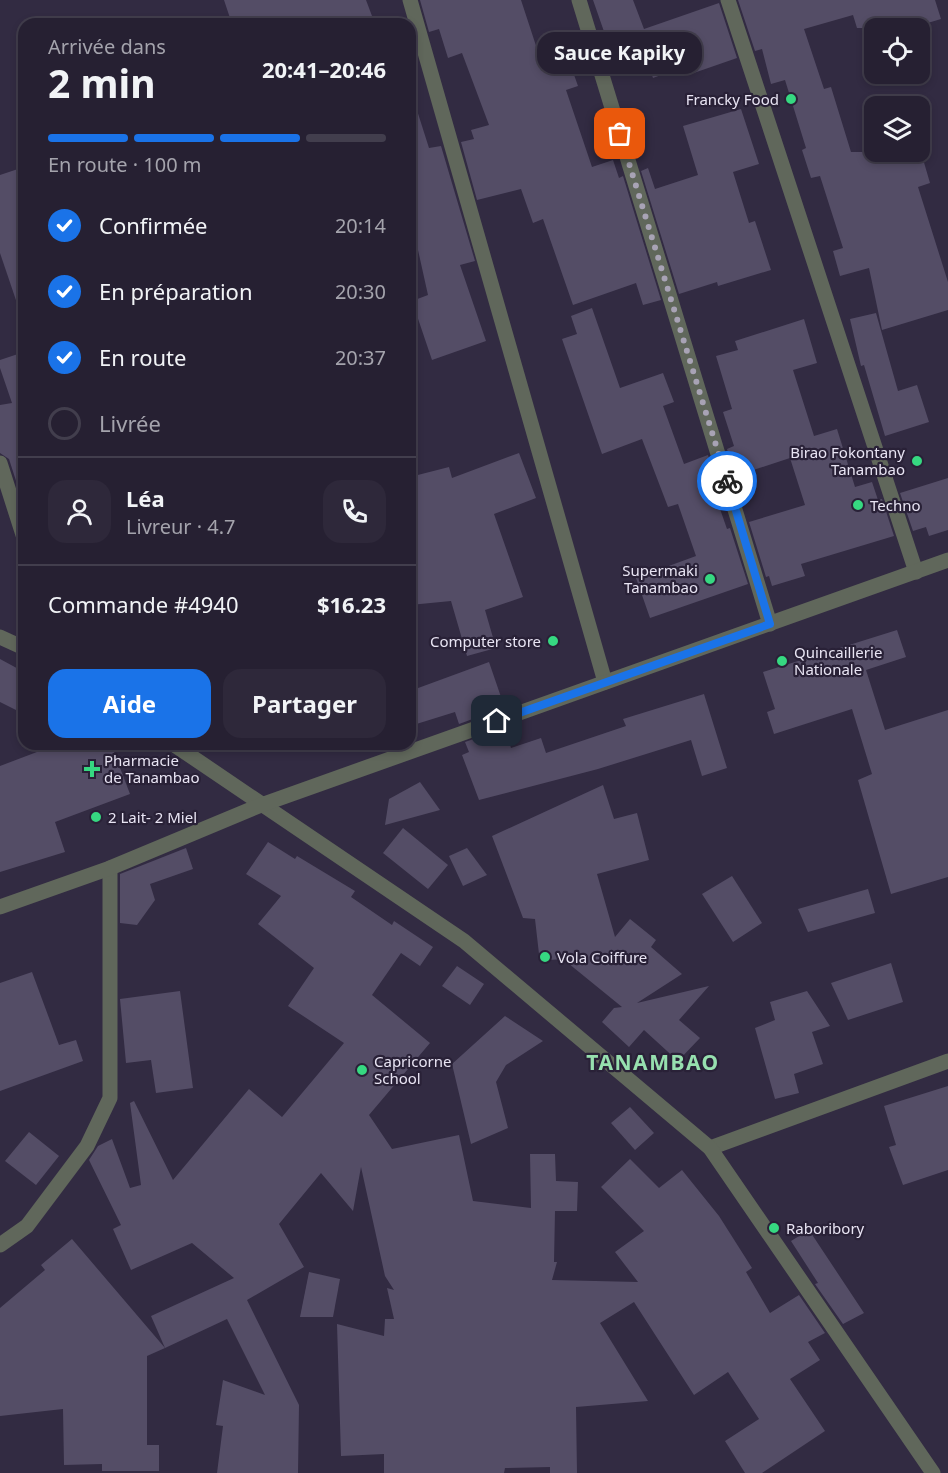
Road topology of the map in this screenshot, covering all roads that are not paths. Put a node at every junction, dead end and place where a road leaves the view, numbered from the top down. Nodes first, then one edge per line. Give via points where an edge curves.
1 (410, 0) edge
2 (579, 0) edge
3 (729, 0) edge
4 (415, 18) edge
5 (416, 21) edge
6 (0, 463) edge
7 (18, 519) edge
8 (948, 560) edge
9 (916, 572) junction
10 (770, 624) junction
11 (0, 637) edge
12 (18, 645) edge
13 (605, 682) junction
14 (182, 750) edge
15 (415, 750) edge
16 (416, 750) edge
17 (261, 805) junction
18 (110, 868) junction
19 (0, 906) edge
20 (948, 1061) edge
21 (710, 1148) junction
22 (0, 1245) edge
23 (933, 1473) edge

1 - 4 street
2 - 10 street
3 - 9 street
5 - 13 street
6 - 7 street
8 - 9 street
9 - 10 street
10 - 13 street
11 - 12 street
13 - 16 street
14 - 17 street
15 - 17 street
17 - 18 street
17 - 21 street via 464,941
18 - 19 street
18 - 22 street via 110,1098 87,1146 27,1226
20 - 21 street
21 - 23 street

